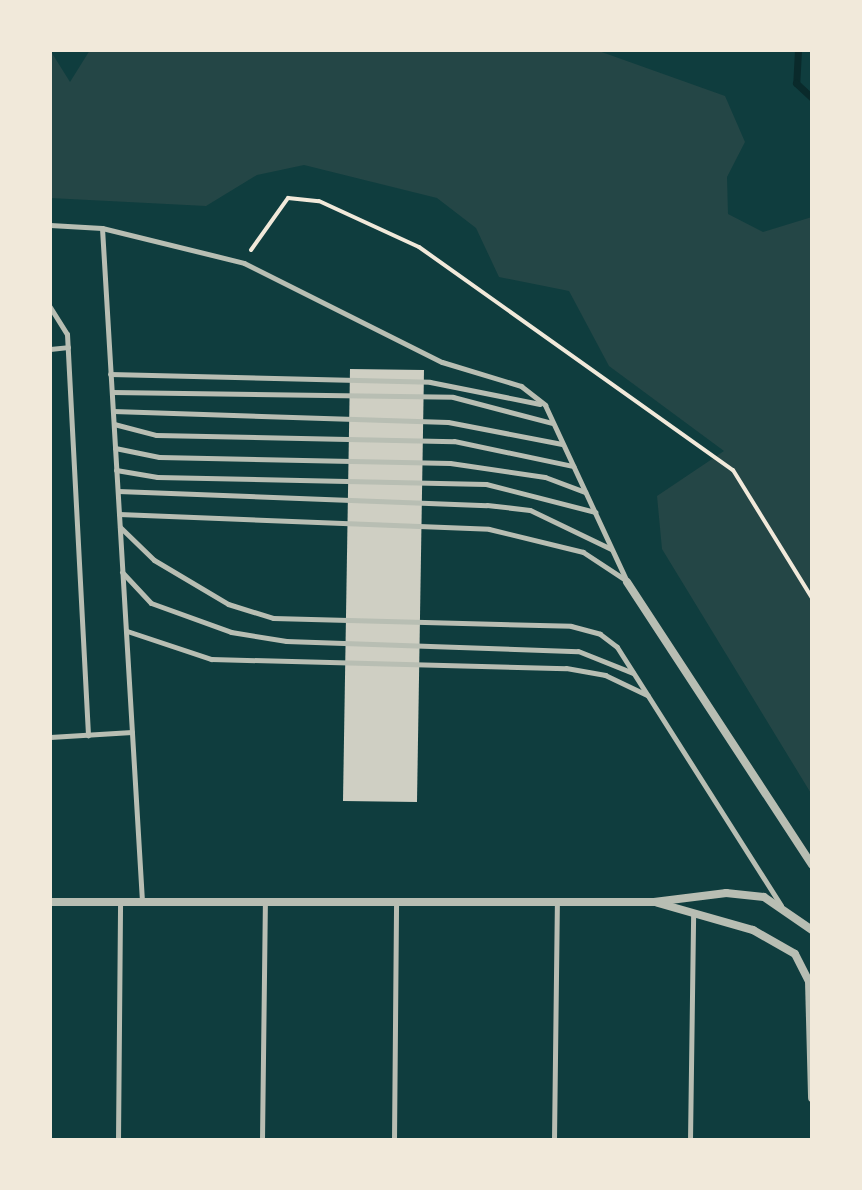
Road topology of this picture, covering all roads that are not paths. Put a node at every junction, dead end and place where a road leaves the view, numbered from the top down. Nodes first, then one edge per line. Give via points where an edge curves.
1 (50, 225) edge
2 (102, 228) junction
3 (50, 307) edge
4 (68, 347) junction
5 (50, 349) edge
6 (110, 374) junction
7 (112, 392) junction
8 (545, 405) junction
9 (113, 411) junction
10 (553, 423) junction
11 (114, 424) junction
12 (563, 444) junction
13 (115, 448) junction
14 (574, 466) junction
15 (116, 470) junction
16 (118, 491) junction
17 (586, 493) junction
18 (596, 512) junction
19 (119, 514) junction
20 (120, 527) junction
21 (612, 549) junction
22 (122, 572) junction
23 (627, 582) junction
24 (126, 631) junction
25 (634, 673) junction
26 (648, 695) junction
27 (132, 732) junction
28 (88, 735) junction
29 (50, 737) edge
30 (812, 865) edge
31 (50, 902) edge
32 (654, 902) junction
33 (120, 903) junction
34 (142, 903) junction
35 (557, 903) junction
36 (396, 904) junction
37 (265, 905) junction
38 (781, 905) junction
39 (693, 913) junction
40 (812, 930) edge
41 (812, 1098) edge
42 (118, 1140) edge
43 (262, 1140) edge
44 (394, 1140) edge
45 (554, 1140) edge
46 (690, 1140) edge

1 - 2 lane
2 - 6 lane
2 - 8 lane via 244,263 442,362 521,386
3 - 4 lane
4 - 5 lane
4 - 28 lane
6 - 7 lane
6 - 8 lane via 430,382
7 - 9 lane
7 - 10 lane via 453,397
8 - 10 lane
9 - 11 lane
9 - 12 lane via 448,422
10 - 12 lane
11 - 13 lane
11 - 14 lane via 156,435 454,441
12 - 14 lane
13 - 15 lane
13 - 17 lane via 159,457 450,463 545,477
14 - 17 lane
15 - 16 lane
15 - 18 lane via 157,477 486,484
16 - 19 lane
16 - 21 lane via 501,506 530,510
17 - 18 lane
18 - 21 lane
19 - 20 lane
19 - 23 lane via 489,529 583,552
20 - 22 lane
20 - 25 lane via 166,568 228,604 273,618 571,626 600,634
21 - 23 lane
22 - 24 lane
22 - 25 lane via 151,603 231,632 286,641 578,651
23 - 30 street
24 - 26 lane via 211,659 566,668 605,675
24 - 27 lane
25 - 26 lane
26 - 38 lane
27 - 28 lane
27 - 34 lane
28 - 29 lane
31 - 33 street
32 - 35 street
32 - 38 street via 726,893
32 - 39 street
33 - 34 street
33 - 42 lane
34 - 37 street
35 - 36 street
35 - 45 lane
36 - 37 street
36 - 44 lane
37 - 43 lane
38 - 40 street
39 - 41 street via 753,930 795,954 809,981
39 - 46 lane

